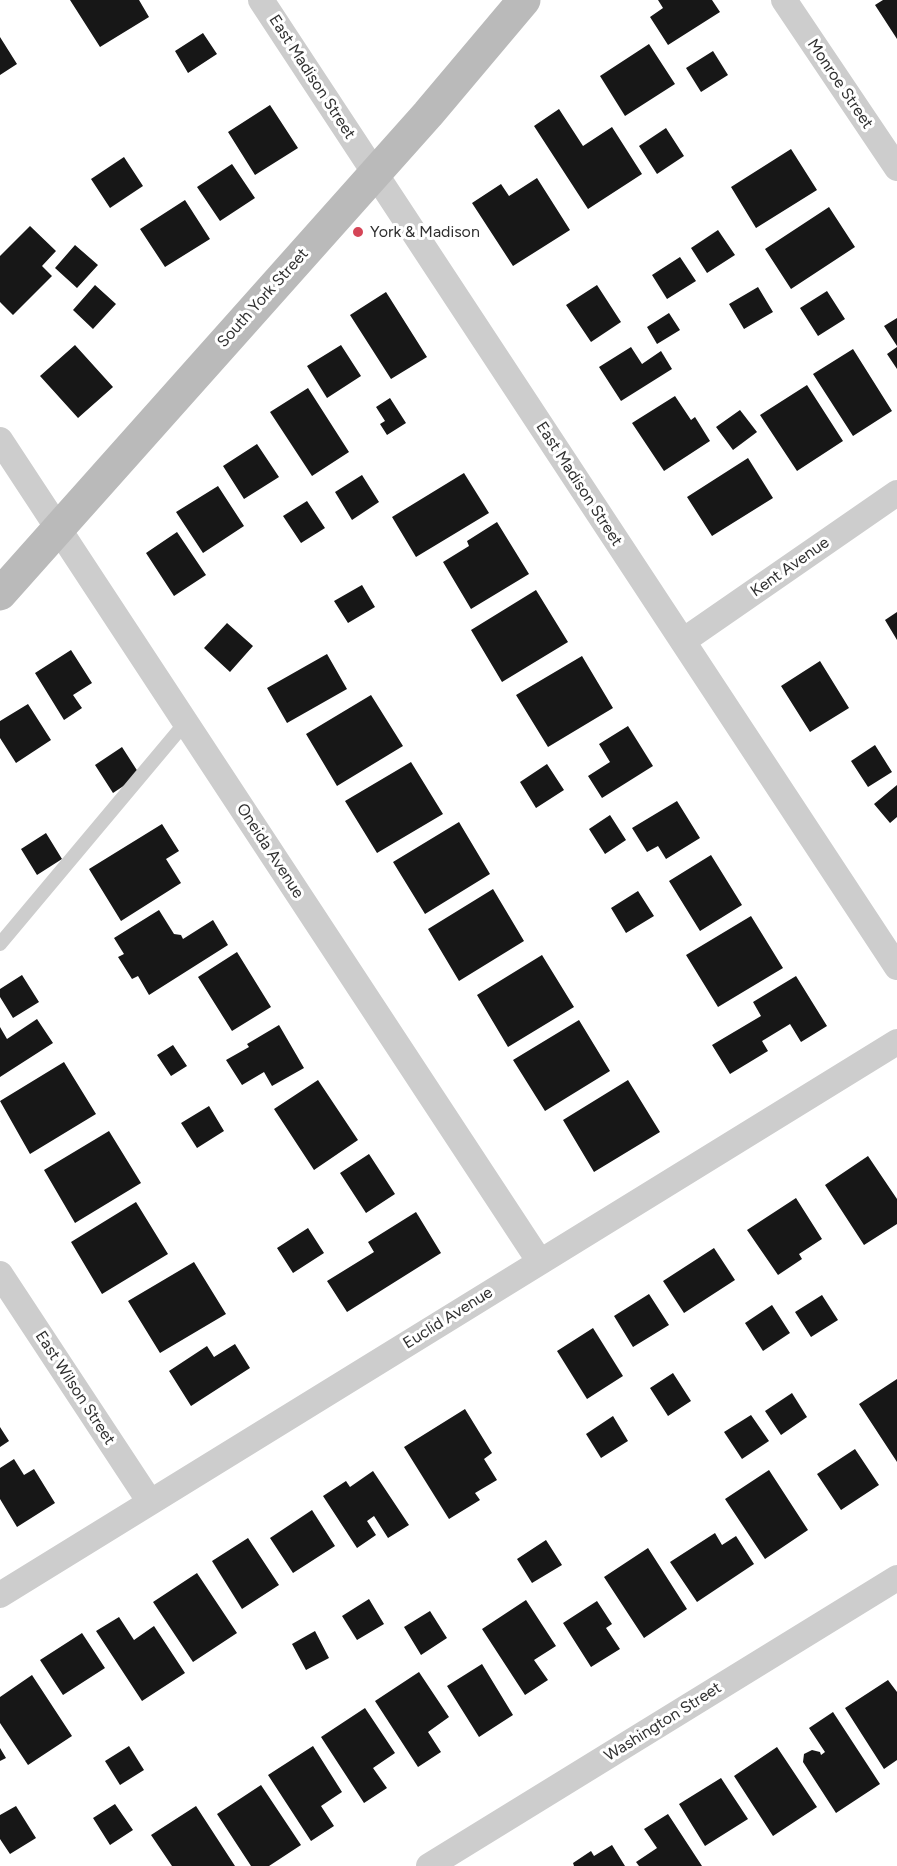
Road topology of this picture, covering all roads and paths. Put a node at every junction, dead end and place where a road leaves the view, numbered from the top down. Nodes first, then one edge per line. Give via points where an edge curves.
1 (261, 0) edge
2 (524, 0) edge
3 (784, 0) edge
4 (897, 168) edge
5 (374, 172) junction
6 (0, 440) edge
7 (897, 494) edge
8 (58, 528) junction
9 (0, 594) edge
10 (682, 641) junction
11 (186, 722) junction
12 (0, 944) edge
13 (897, 967) edge
14 (897, 1042) edge
15 (540, 1262) junction
16 (0, 1274) edge
17 (150, 1502) junction
18 (897, 1578) edge
19 (0, 1595) edge
20 (429, 1866) edge

1 - 5 street, East Madison Street
2 - 5 main road, South York Street
3 - 4 street, Monroe Street
5 - 8 main road, South York Street
5 - 10 street, East Madison Street
6 - 8 street, Oneida Avenue
7 - 10 street, Kent Avenue
8 - 9 main road, South York Street
8 - 11 street, Oneida Avenue
10 - 13 street, East Madison Street
11 - 12 lane
11 - 15 street, Oneida Avenue
14 - 15 street, Euclid Avenue
15 - 17 street, Euclid Avenue
16 - 17 street, East Wilson Street
17 - 19 street, Euclid Avenue
18 - 20 street, Washington Street

